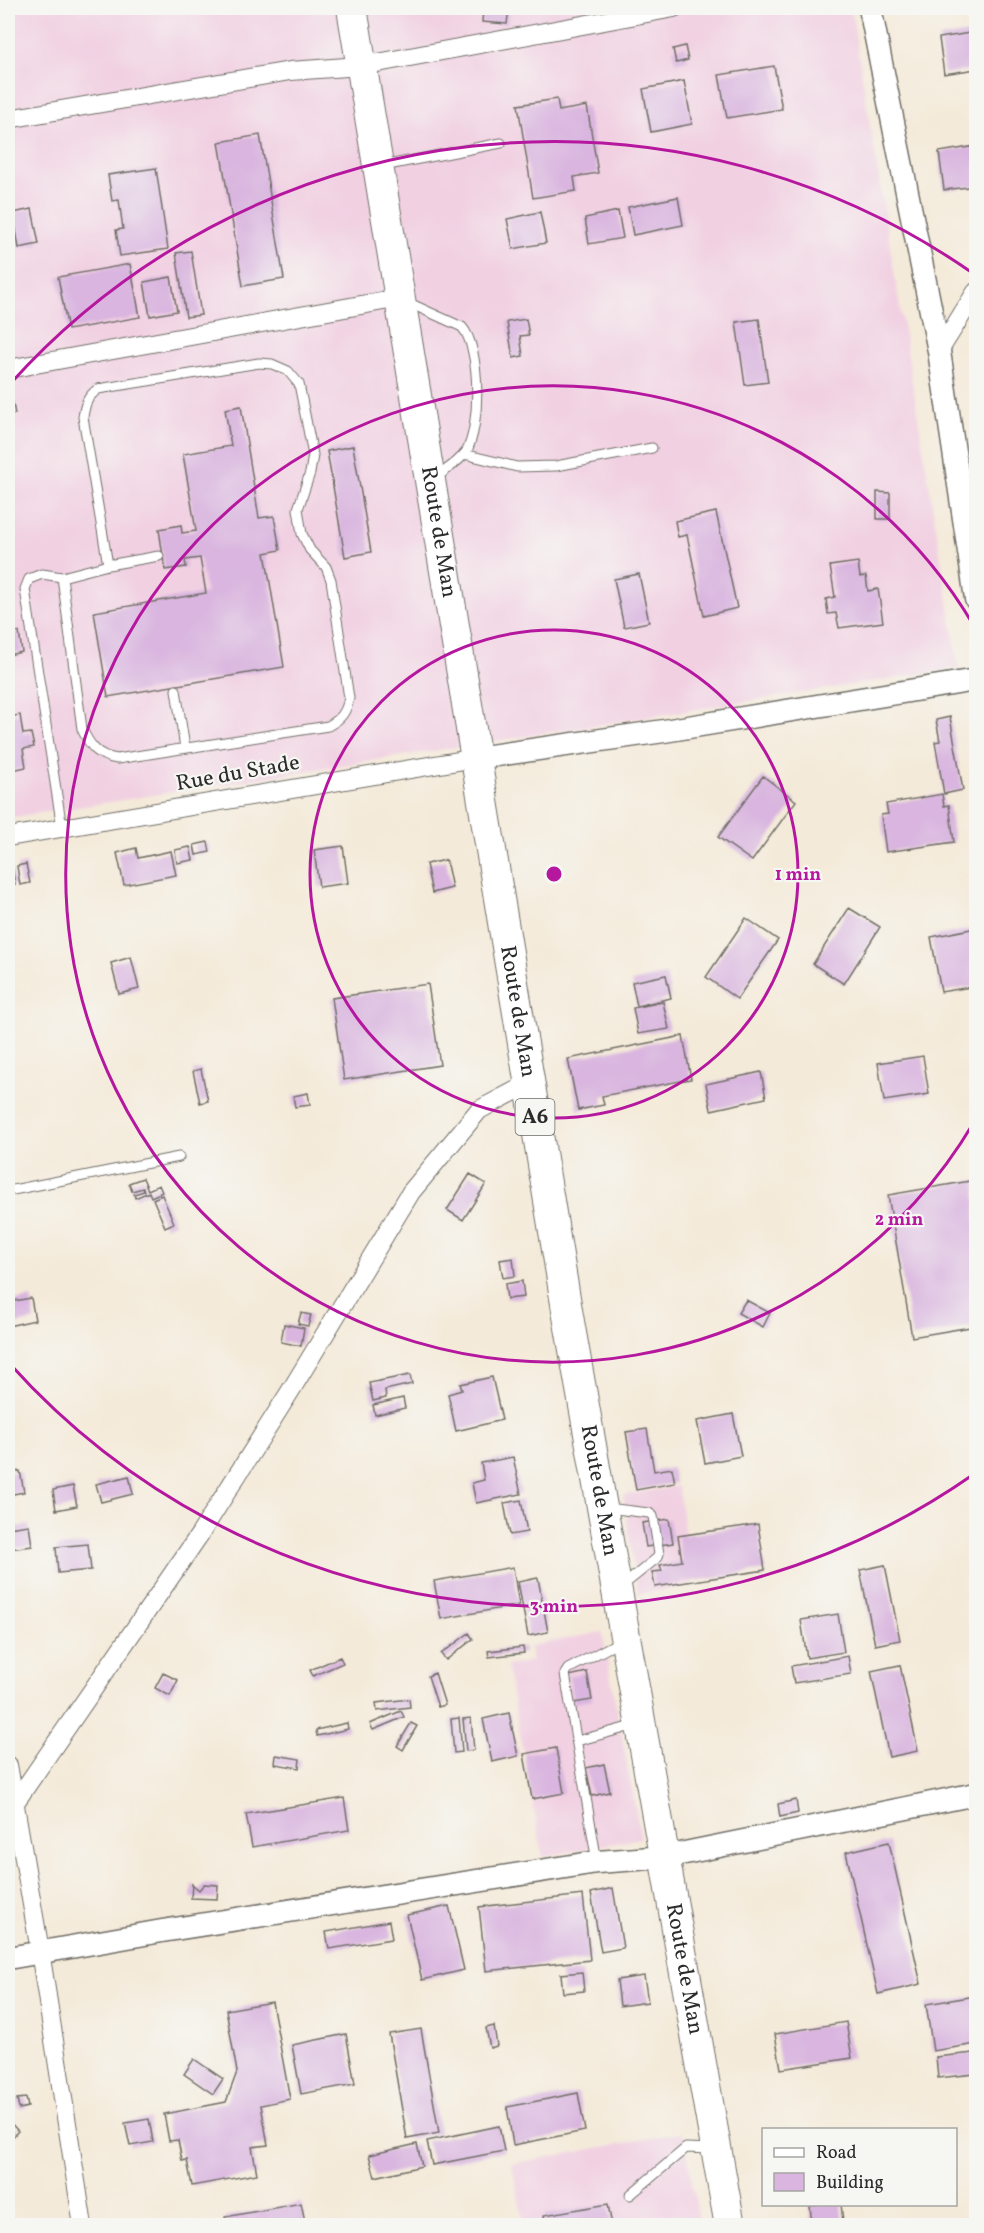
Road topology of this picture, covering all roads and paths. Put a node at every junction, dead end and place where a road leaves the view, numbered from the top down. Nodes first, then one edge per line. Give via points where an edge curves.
1 (352, 8) edge
2 (674, 8) edge
3 (870, 8) edge
4 (361, 66) junction
5 (8, 119) edge
6 (501, 143) dead end
7 (378, 167) junction
8 (976, 292) edge
9 (400, 298) junction
10 (939, 351) junction
11 (8, 369) edge
12 (652, 448) dead end
13 (464, 454) junction
14 (430, 482) junction
15 (159, 556) dead end
16 (108, 565) junction
17 (62, 578) junction
18 (976, 599) edge
19 (976, 680) edge
20 (176, 690) dead end
21 (185, 748) junction
22 (476, 758) junction
23 (62, 828) junction
24 (8, 837) edge
25 (530, 1083) junction
26 (179, 1157) dead end
27 (8, 1191) edge
28 (602, 1507) junction
29 (617, 1590) junction
30 (626, 1638) junction
31 (641, 1724) junction
32 (577, 1741) junction
33 (8, 1765) edge
34 (976, 1794) edge
35 (14, 1804) junction
36 (665, 1857) junction
37 (597, 1862) junction
38 (40, 1951) junction
39 (8, 1958) edge
40 (717, 2150) junction
41 (630, 2195) dead end
42 (83, 2226) edge
43 (730, 2226) edge

1 - 4 highway, Route de Man / A6
2 - 4 street
3 - 10 street
4 - 5 street via 290,71
4 - 7 highway, Route de Man / A6
6 - 7 lane
7 - 9 highway, Route de Man / A6
8 - 10 street
9 - 11 street
9 - 13 lane via 462,327 468,334 478,386 471,442
9 - 14 highway, Route de Man / A6
10 - 18 street
12 - 13 lane via 556,466 517,467
13 - 14 lane
14 - 22 highway, Route de Man / A6
15 - 16 lane
16 - 17 lane
16 - 21 lane via 83,417 89,396 98,389 259,363 288,371 299,384 313,455 298,509 302,534 331,580 349,698 346,709 340,719 328,726
17 - 21 lane via 82,729 88,742 106,758 117,759
17 - 23 lane via 42,574 29,579 25,588
19 - 22 street
20 - 21 lane
22 - 23 street, Rue du Stade
22 - 25 highway, Route de Man / A6
23 - 24 street, Rue du Stade
25 - 28 highway, Route de Man / A6
25 - 35 street via 479,1110 411,1192 200,1534
26 - 27 lane
28 - 29 highway, Route de Man / A6
28 - 29 lane via 652,1514 659,1550 657,1558
29 - 30 highway, Route de Man / A6
30 - 31 highway, Route de Man / A6
30 - 32 lane via 565,1674
31 - 32 lane
31 - 36 highway, Route de Man / A6
32 - 37 lane
33 - 35 street
34 - 36 street
35 - 38 street
36 - 37 street
36 - 40 highway, Route de Man / A6
37 - 38 street
38 - 39 street
38 - 42 street
40 - 41 lane via 686,2148
40 - 43 highway, Route de Man / A6

